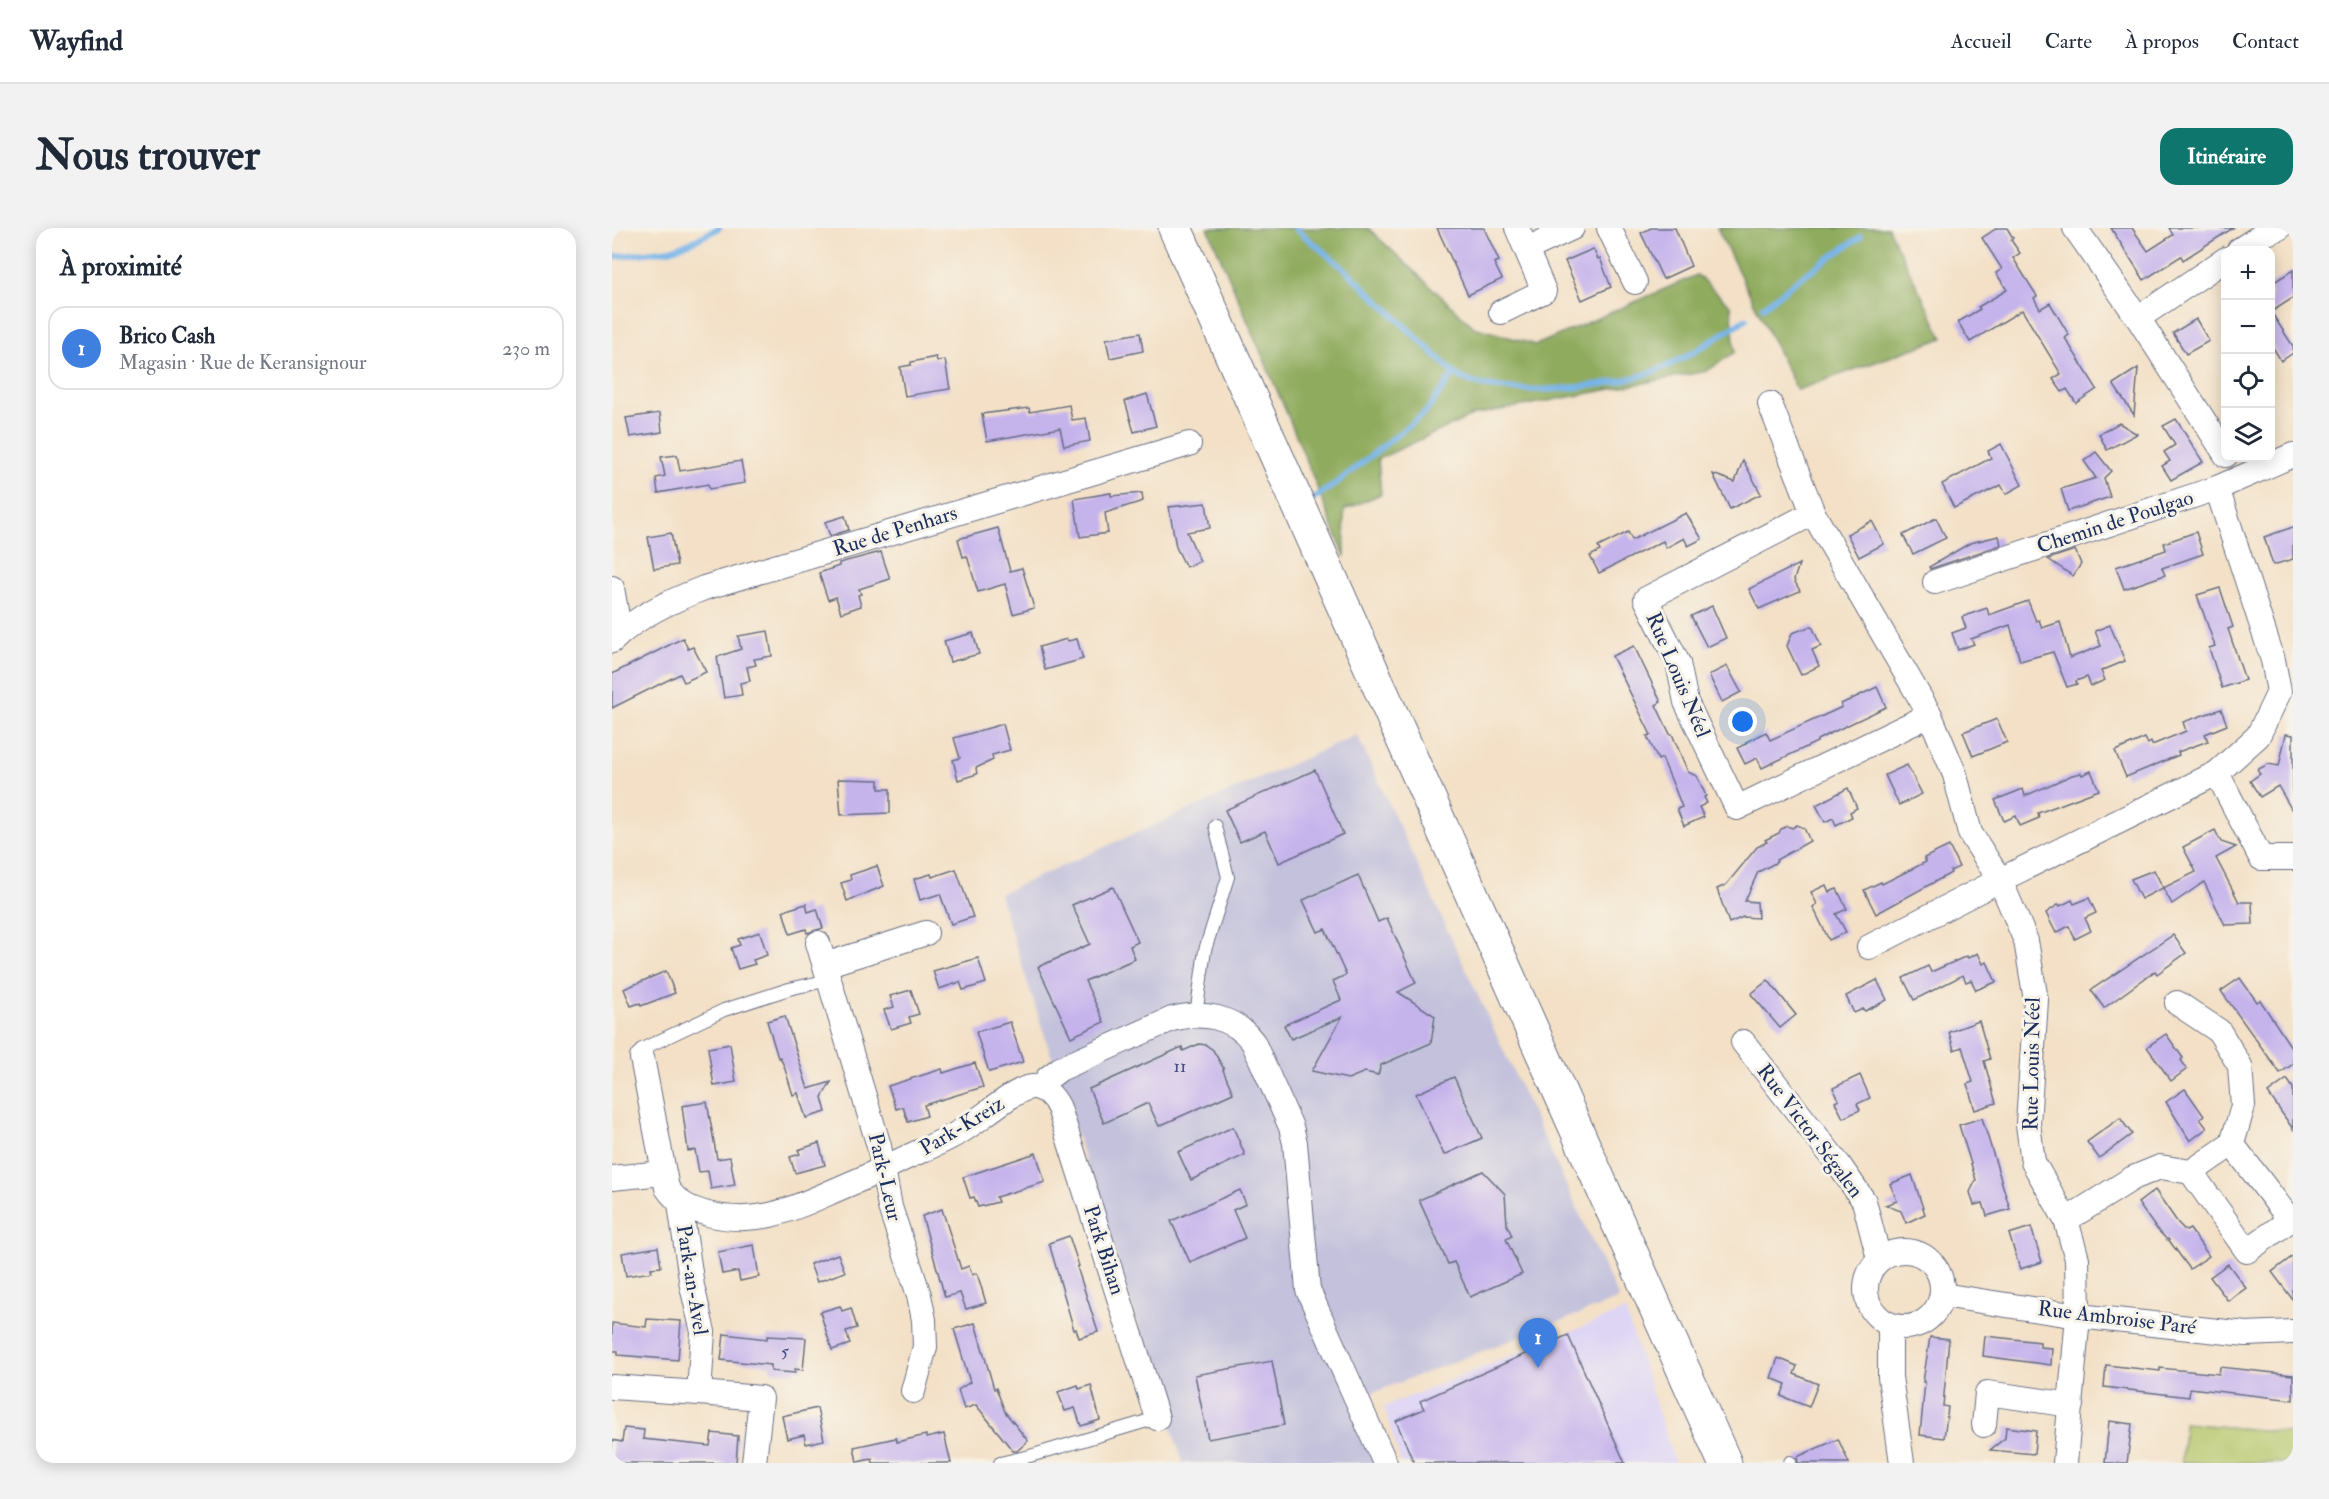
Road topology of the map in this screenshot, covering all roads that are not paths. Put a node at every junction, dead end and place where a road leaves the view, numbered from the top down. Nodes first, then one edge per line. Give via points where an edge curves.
1 (1175, 228) edge
2 (1572, 228) edge
3 (1609, 228) edge
4 (2075, 228) edge
5 (2279, 228) edge
6 (1522, 239) edge
7 (2245, 246) edge
8 (2221, 262) edge
9 (1635, 282) dead end
10 (1501, 312) dead end
11 (2138, 318) junction
12 (1770, 404) dead end
13 (1189, 444) dead end
14 (2221, 448) edge
15 (2293, 455) edge
16 (2230, 462) edge
17 (2241, 479) junction
18 (2217, 488) junction
19 (1813, 513) junction
20 (1935, 582) dead end
21 (612, 588) edge
22 (616, 637) edge
23 (2283, 656) edge
24 (1930, 715) junction
25 (2217, 773) junction
26 (1215, 826) dead end
27 (2293, 858) edge
28 (2000, 880) junction
29 (926, 933) dead end
30 (1869, 947) dead end
31 (824, 963) junction
32 (2177, 1003) dead end
33 (1196, 1015) junction
34 (1743, 1042) dead end
35 (642, 1058) joint
36 (1041, 1089) junction
37 (2232, 1144) junction
38 (883, 1169) junction
39 (2191, 1172) junction
40 (663, 1173) junction
41 (612, 1178) edge
42 (680, 1204) junction
43 (2066, 1220) junction
44 (1879, 1259) junction
45 (1942, 1295) junction
46 (2078, 1316) junction
47 (1890, 1325) junction
48 (2293, 1332) edge
49 (612, 1387) edge
50 (913, 1391) dead end
51 (699, 1393) junction
52 (2071, 1405) junction
53 (1157, 1418) joint
54 (1984, 1425) dead end
55 (1032, 1460) edge
56 (754, 1463) edge
57 (1000, 1463) edge
58 (1385, 1463) edge
59 (1725, 1463) edge
60 (1902, 1463) edge
61 (2065, 1463) edge

1 - 59 main road
2 - 6 street
3 - 9 street
4 - 11 street
5 - 7 street
6 - 10 street via 1544,291
8 - 11 street
11 - 14 street
12 - 19 street
13 - 22 street, Rue de Penhars via 704,588 660,606
15 - 17 street, Chemin de Poulgao
16 - 17 street
17 - 18 street, Chemin de Poulgao
18 - 20 street, Chemin de Poulgao
18 - 23 street
19 - 24 street, Rue Louis Néel
19 - 24 street, Rue Louis Néel via 1646,599 1678,663 1686,702 1737,808
21 - 22 street
23 - 25 street via 2279,692 2258,736
24 - 28 street, Rue Louis Néel via 1955,775 1970,833
25 - 27 street via 2261,858
25 - 28 street
26 - 33 lane via 1228,877 1205,950
28 - 30 street
28 - 43 street, Rue Louis Néel via 2026,941 2036,1000 2028,1124 2032,1162
29 - 31 street
31 - 35 lane via 789,989 724,1010 642,1049
31 - 38 street, Park-Leur
32 - 37 street via 2219,1032 2240,1066 2243,1106
33 - 36 street via 1172,1019 1060,1069
33 - 58 street via 1218,1017 1246,1033 1291,1127 1308,1290
34 - 44 street, Rue Victor Ségalen via 1864,1201
35 - 40 street
36 - 38 street, Park-Kreiz via 1020,1090 960,1132
36 - 53 street, Park Bihan via 1051,1095 1059,1108
37 - 39 street
37 - 39 street via 2290,1220 2247,1251
38 - 42 street, Park-Kreiz via 783,1213 752,1219 716,1216
38 - 50 street, Park-Leur via 890,1207 924,1320 925,1347
39 - 43 street via 2160,1167 2133,1178
40 - 41 street
40 - 42 street via 667,1188
42 - 51 street, Park-an-Avel via 703,1332
43 - 46 street, Rue Louis Néel via 2077,1259
44 - 45 street via 1895,1251 1923,1255 1939,1271
44 - 47 street via 1868,1275 1865,1293 1873,1312
45 - 46 street, Rue Ambroise Paré
45 - 47 street via 1935,1312 1924,1322 1902,1328
46 - 48 street, Rue Ambroise Paré via 2246,1334
46 - 52 street, Rue Louis Néel
47 - 60 street via 1890,1377
49 - 51 street
51 - 56 street via 761,1398
52 - 54 street via 1987,1394
52 - 61 street, Rue Louis Néel
53 - 55 lane
55 - 57 lane

